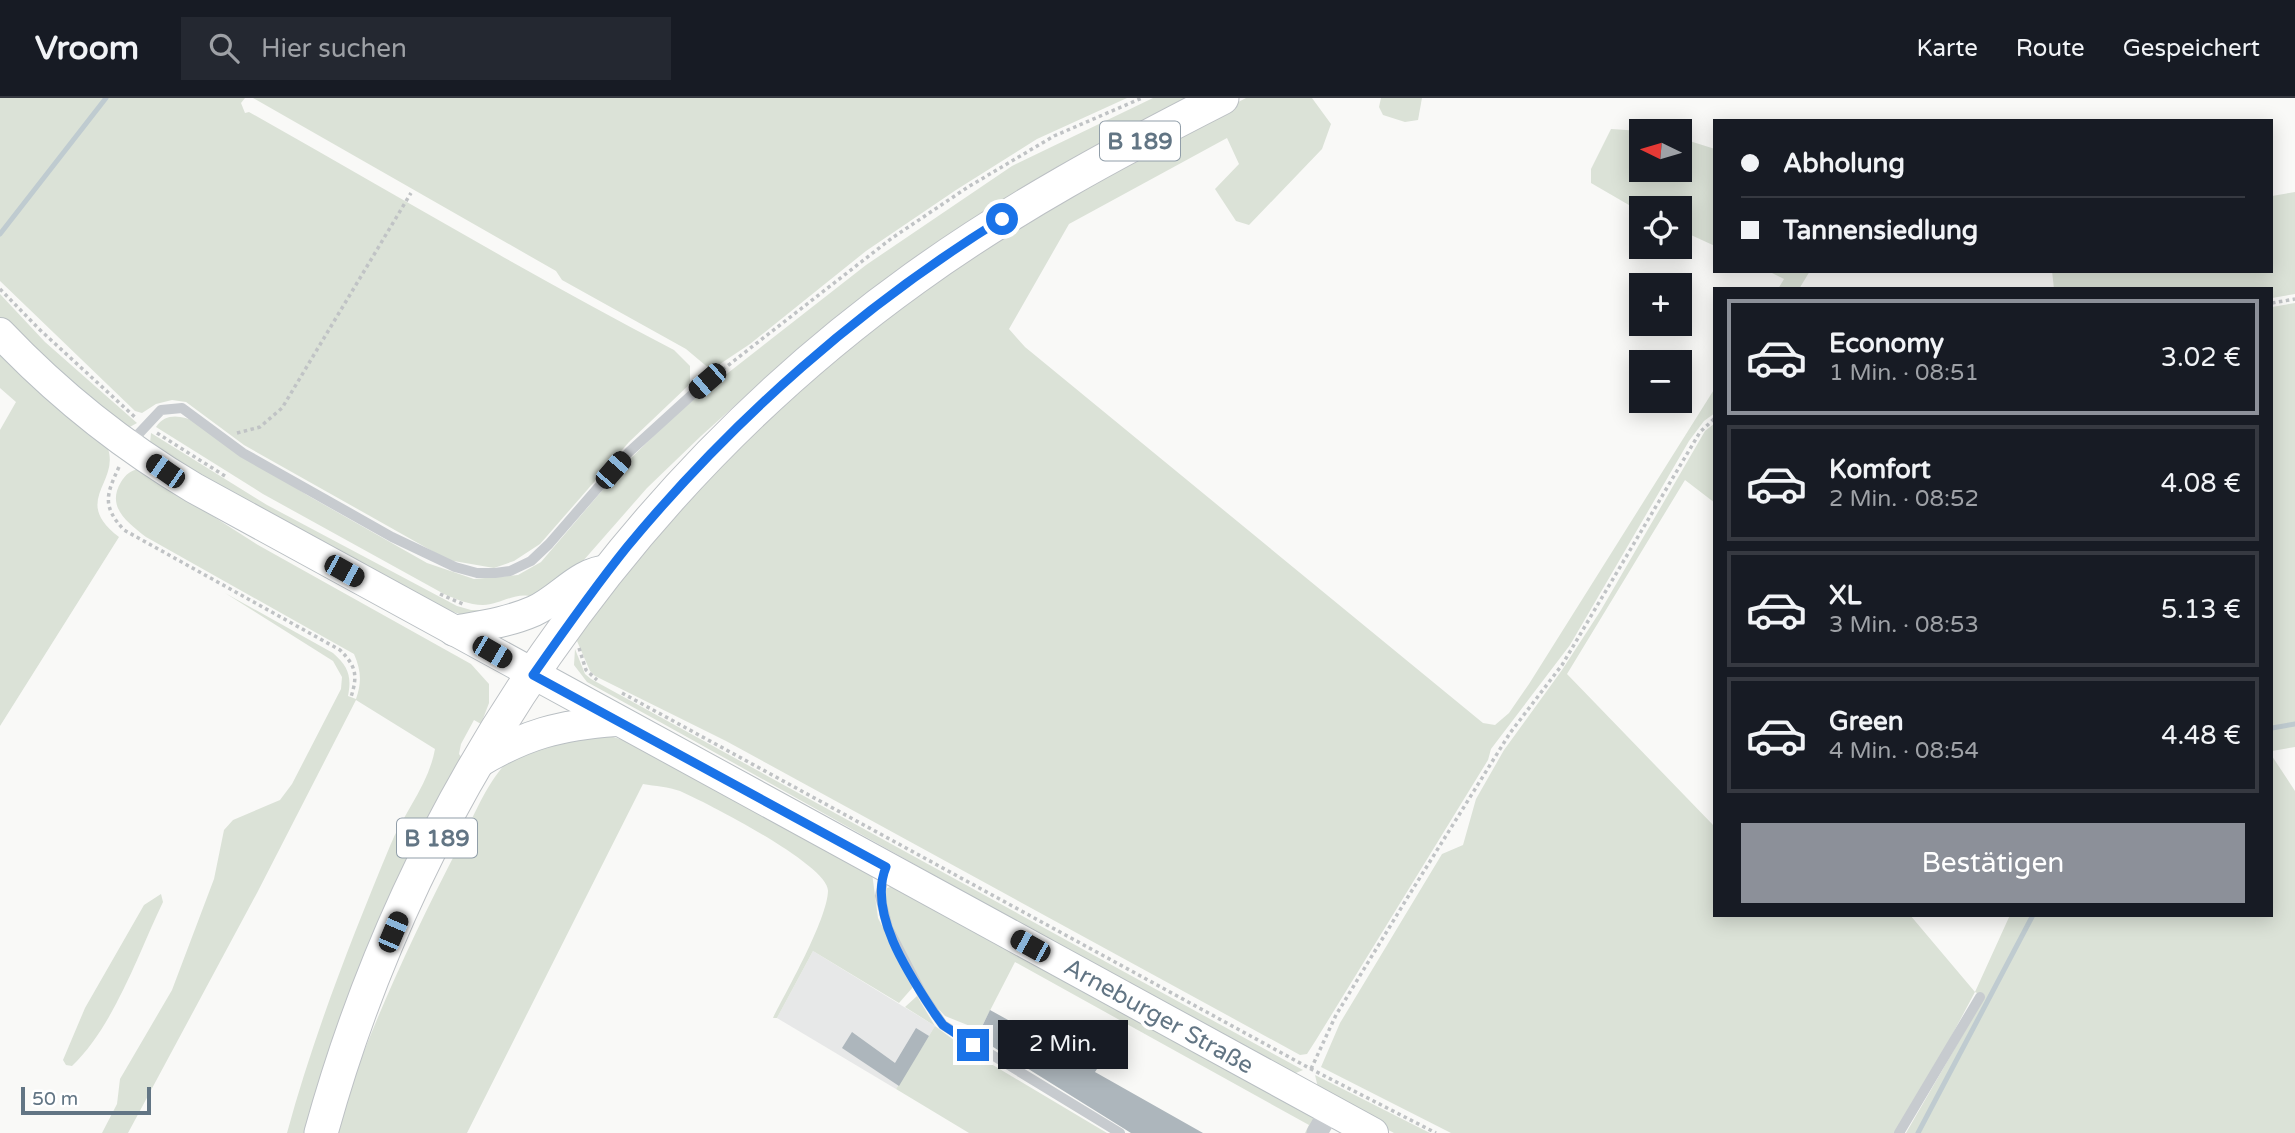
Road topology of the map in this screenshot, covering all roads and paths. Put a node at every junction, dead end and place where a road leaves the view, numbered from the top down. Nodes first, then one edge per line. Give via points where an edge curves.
1 (1142, 98) edge
2 (1222, 98) edge
3 (411, 193) dead end
4 (0, 289) edge
5 (2295, 299) edge
6 (2273, 303) edge
7 (0, 333) edge
8 (707, 381) joint
9 (1713, 420) edge
10 (137, 435) junction
11 (221, 435) junction
12 (234, 482) dead end
13 (609, 570) junction
14 (437, 592) dead end
15 (475, 607) dead end
16 (454, 631) junction
17 (580, 648) dead end
18 (533, 675) junction
19 (607, 685) dead end
20 (619, 692) dead end
21 (351, 697) dead end
22 (617, 721) junction
23 (476, 764) junction
24 (879, 863) junction
25 (1980, 997) dead end
26 (1305, 1081) junction
27 (1324, 1121) edge
28 (321, 1133) edge
29 (1120, 1133) edge
30 (1373, 1133) edge
31 (1436, 1133) edge
32 (1899, 1133) edge

1 - 8 path via 1055,136 968,187 892,238
2 - 13 main road, B 189 via 1021,208 878,305 818,353 716,449
3 - 11 path via 282,408 260,427
4 - 10 path
5 - 6 path
7 - 10 main road, Arneburger Straße via 80,408
8 - 11 lane via 629,452 531,561 495,573 455,567 392,537 243,453
9 - 26 path via 1700,432 1562,664 1510,733 1406,900 1336,1015
10 - 11 lane via 161,410 182,408
10 - 12 path
10 - 16 main road, Arneburger Straße via 194,488
10 - 21 path via 110,486 107,505 111,516 124,530 340,650 354,664 357,680
13 - 16 main road via 592,571 533,611
13 - 18 main road, B 189
14 - 15 path
16 - 18 main road, Arneburger Straße
17 - 19 path via 586,670
18 - 22 main road, Arneburger Straße
18 - 23 main road, B 189
20 - 26 path
22 - 23 main road via 543,731
22 - 24 main road, Arneburger Straße
23 - 28 main road, B 189 via 385,950
24 - 26 main road, Arneburger Straße
24 - 29 lane via 880,897 888,928 943,1025
25 - 32 lane
26 - 27 main road, Arneburger Straße
26 - 31 path
27 - 30 main road, Arneburger Straße

